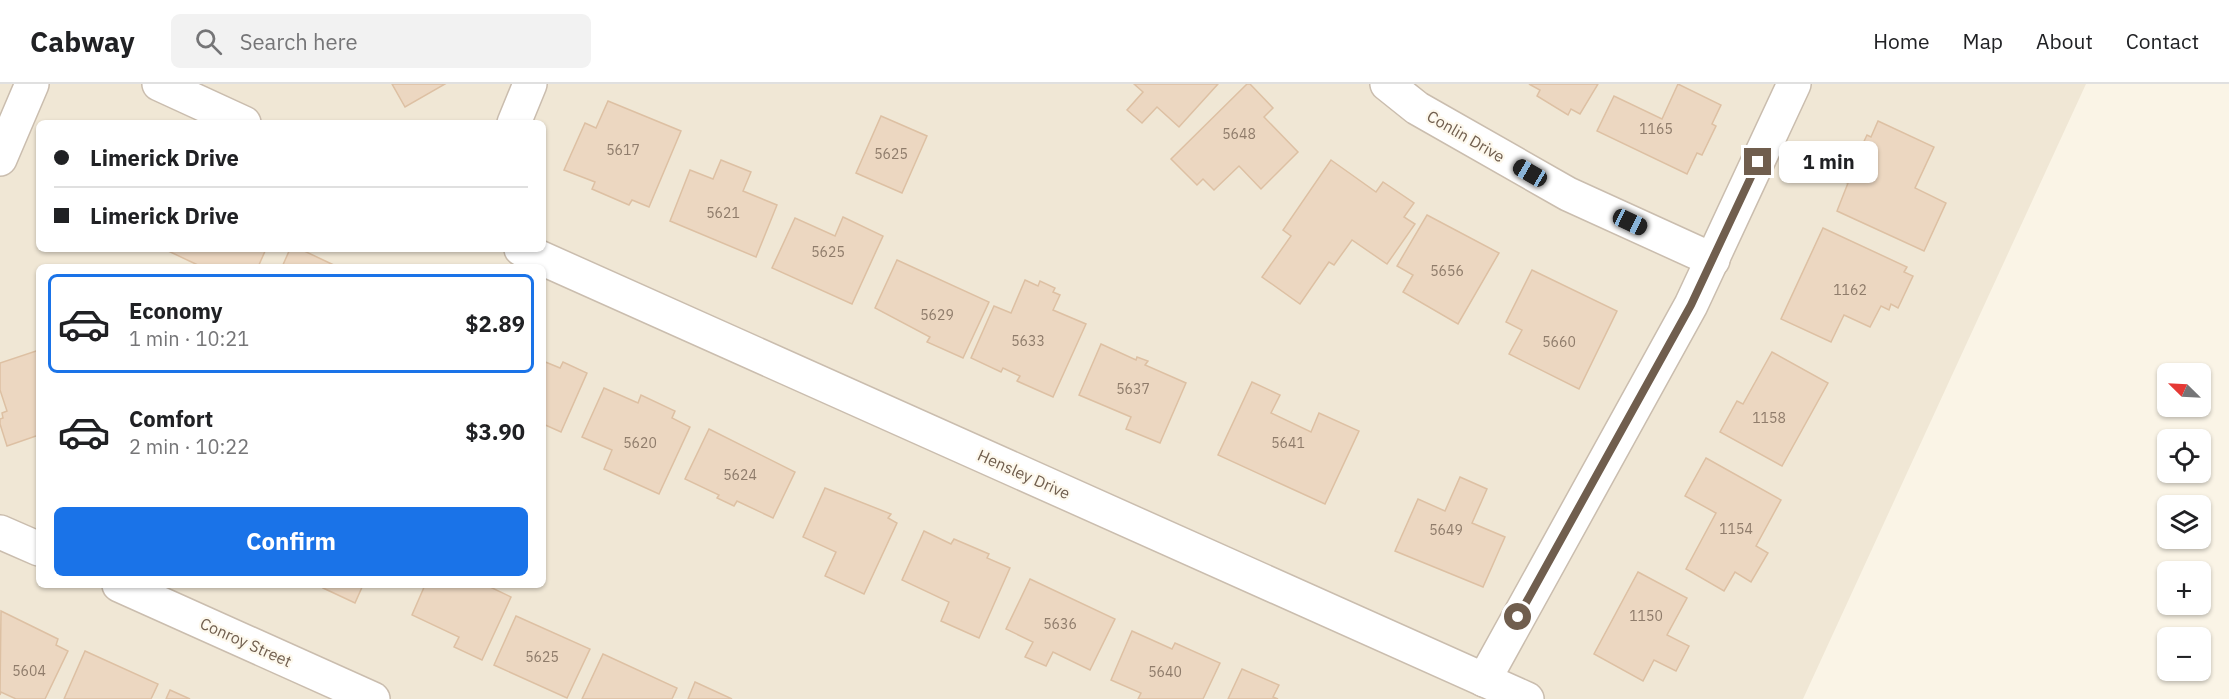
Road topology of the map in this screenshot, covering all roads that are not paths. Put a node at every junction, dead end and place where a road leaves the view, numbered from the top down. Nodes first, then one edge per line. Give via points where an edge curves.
1 (32, 84) edge
2 (159, 84) edge
3 (530, 84) edge
4 (1387, 84) edge
5 (1794, 84) edge
6 (237, 120) edge
7 (515, 120) edge
8 (0, 159) edge
9 (528, 252) edge
10 (1713, 260) junction
11 (0, 532) edge
12 (36, 548) edge
13 (126, 588) edge
14 (1484, 680) junction
15 (373, 699) edge
16 (1527, 699) edge

1 - 8 street
2 - 6 street
3 - 7 street
4 - 10 street, Conlin Drive via 1417,108 1568,194
5 - 10 street
9 - 14 street, Hensley Drive
10 - 14 street
11 - 12 street
13 - 15 street, Conroy Street
14 - 16 street, Hensley Drive

